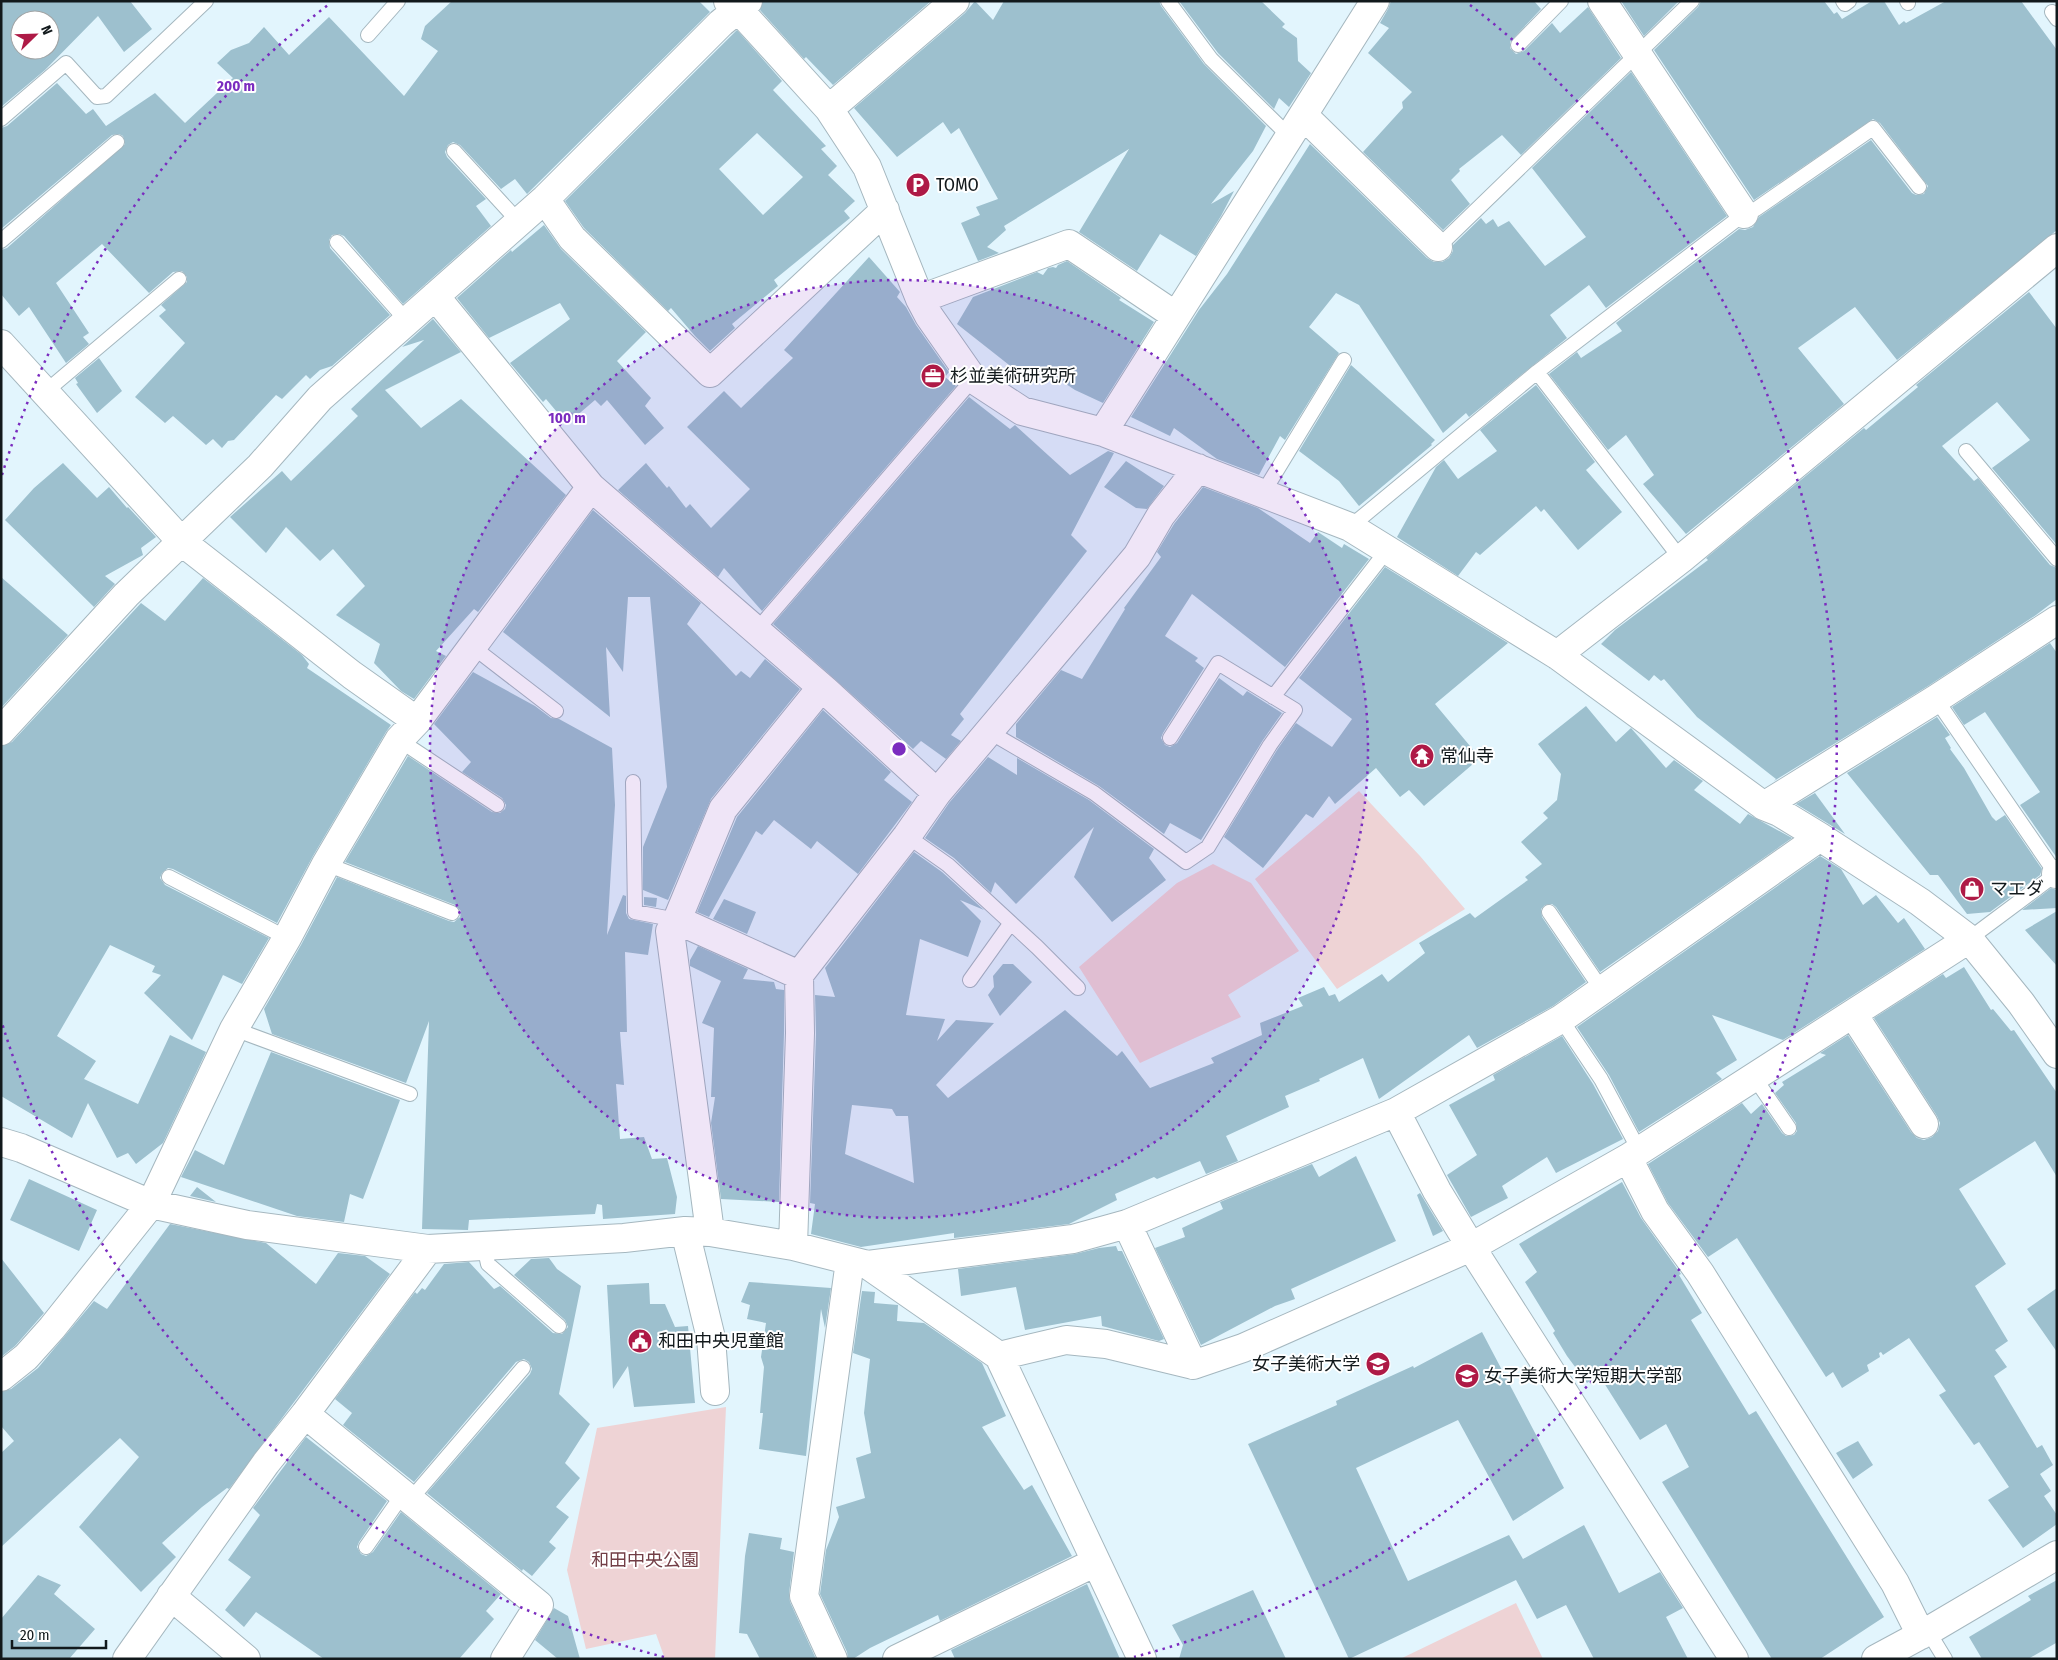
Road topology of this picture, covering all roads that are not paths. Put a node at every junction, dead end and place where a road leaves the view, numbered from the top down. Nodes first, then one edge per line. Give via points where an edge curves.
1 (206, 1) edge
2 (398, 1) edge
3 (955, 1) edge
4 (1168, 1) edge
5 (1374, 1) edge
6 (1561, 1) edge
7 (1602, 1) edge
8 (1692, 1) edge
9 (1843, 1) edge
10 (1850, 1) edge
11 (738, 4) edge
12 (368, 35) dead end
13 (1518, 45) dead end
14 (1636, 53) junction
15 (829, 109) junction
16 (1, 119) edge
17 (1296, 126) junction
18 (117, 142) dead end
19 (454, 151) dead end
20 (1918, 187) dead end
21 (545, 199) junction
22 (885, 210) junction
23 (1744, 214) junction
24 (519, 222) junction
25 (1, 242) edge
26 (337, 242) dead end
27 (1438, 247) joint
28 (2057, 248) edge
29 (179, 279) dead end
30 (435, 296) junction
31 (920, 299) junction
32 (1176, 316) junction
33 (407, 320) junction
34 (1, 344) edge
35 (1344, 360) dead end
36 (1537, 372) junction
37 (973, 379) junction
38 (44, 392) junction
39 (1103, 432) junction
40 (1966, 451) dead end
41 (1198, 468) junction
42 (591, 487) junction
43 (1263, 493) junction
44 (1350, 527) junction
45 (182, 542) junction
46 (1388, 549) junction
47 (1681, 558) junction
48 (2057, 559) edge
49 (2055, 625) edge
50 (756, 631) junction
51 (473, 647) junction
52 (1557, 655) junction
53 (821, 688) junction
54 (1273, 697) junction
55 (1936, 699) junction
56 (556, 711) dead end
57 (1, 730) edge
58 (408, 731) junction
59 (988, 731) junction
60 (1170, 738) dead end
61 (633, 782) dead end
62 (937, 793) junction
63 (496, 805) dead end
64 (1764, 806) junction
65 (907, 836) junction
66 (1820, 837) junction
67 (326, 864) junction
68 (2056, 874) edge
69 (169, 877) dead end
70 (1549, 912) dead end
71 (452, 913) dead end
72 (677, 920) junction
73 (1010, 924) junction
74 (287, 938) junction
75 (1969, 940) junction
76 (799, 974) junction
77 (970, 980) dead end
78 (1078, 988) dead end
79 (1602, 990) junction
80 (1853, 1014) junction
81 (1561, 1019) junction
82 (234, 1029) junction
83 (2057, 1054) edge
84 (1754, 1077) junction
85 (410, 1094) dead end
86 (1396, 1112) junction
87 (1924, 1124) dead end
88 (1789, 1128) dead end
89 (1, 1142) edge
90 (1634, 1154) junction
91 (151, 1204) junction
92 (1127, 1224) junction
93 (698, 1231) junction
94 (484, 1245) junction
95 (793, 1246) junction
96 (1471, 1247) junction
97 (428, 1249) junction
98 (859, 1263) junction
99 (559, 1326) dead end
100 (1000, 1356) junction
101 (1193, 1365) junction
102 (523, 1368) dead end
103 (1, 1377) edge
104 (715, 1391) dead end
105 (305, 1414) junction
106 (406, 1497) junction
107 (366, 1547) dead end
108 (2057, 1555) edge
109 (1096, 1562) junction
110 (171, 1596) junction
111 (1924, 1633) junction
112 (127, 1659) edge
113 (246, 1659) edge
114 (504, 1659) edge
115 (833, 1659) edge
116 (897, 1659) edge
117 (1142, 1659) edge
118 (1734, 1659) edge
119 (1876, 1659) edge
120 (1945, 1659) edge

1 - 16 lane via 106,96 97,97 66,63
2 - 12 lane
3 - 15 street
4 - 17 lane via 1211,59
5 - 17 street
6 - 13 lane
7 - 14 street
8 - 14 lane
9 - 10 lane via 1845,4
11 - 15 street
11 - 21 street
14 - 23 street
14 - 27 lane
15 - 22 street via 867,167
17 - 27 street
17 - 32 street
18 - 25 lane
19 - 24 lane
20 - 23 lane via 1873,128
21 - 22 street via 572,238 710,373
21 - 24 street
22 - 31 street
23 - 36 lane
24 - 30 street
26 - 33 lane
28 - 47 street
29 - 38 lane
30 - 33 street
30 - 42 street
31 - 32 street via 1069,244
31 - 37 street
32 - 39 street
33 - 45 street via 320,398 260,466
34 - 38 street
35 - 43 lane
36 - 44 lane
36 - 47 lane
37 - 39 street via 1022,410
37 - 50 lane
38 - 45 street
39 - 41 street
40 - 48 lane
41 - 43 street
41 - 59 street via 1161,515 1137,556
42 - 50 street
42 - 51 street
43 - 44 street
44 - 46 street
45 - 57 street via 126,595
45 - 58 street via 352,675
46 - 52 street
46 - 54 lane
47 - 52 street
49 - 55 street
50 - 53 street
51 - 56 lane
51 - 58 street
52 - 64 street
53 - 62 street
53 - 72 street via 723,809
54 - 59 lane via 1295,710 1208,847 1186,862 1094,793
54 - 60 lane via 1218,663
55 - 64 street
55 - 68 lane
58 - 63 lane
58 - 67 street
59 - 62 street
61 - 72 lane via 635,912
62 - 65 street
64 - 66 street
65 - 73 lane via 948,865
65 - 76 street
66 - 75 street via 1920,902
66 - 79 street
67 - 71 lane
67 - 74 street
68 - 75 lane
69 - 74 lane
70 - 79 lane
72 - 76 street
72 - 93 street via 670,930
73 - 77 lane
73 - 78 lane
74 - 82 street
75 - 80 street
75 - 83 street via 2021,1003
76 - 95 street
79 - 81 street
80 - 84 street
80 - 87 street
81 - 86 street
81 - 90 lane via 1601,1079
82 - 85 lane
82 - 91 street
84 - 88 lane
84 - 90 street
86 - 92 street
86 - 96 street via 1437,1191
89 - 91 street
90 - 96 street
90 - 111 street via 1655,1211 1700,1273
91 - 97 street via 247,1225
91 - 103 street via 52,1328 26,1357
92 - 98 street via 1073,1239
92 - 101 street
93 - 94 street
93 - 95 street
93 - 104 street via 712,1338
94 - 97 street
94 - 99 lane via 488,1264
95 - 98 street
96 - 101 street via 1243,1348
96 - 118 street
97 - 105 street
98 - 100 street
98 - 115 street via 804,1596
100 - 101 street via 1066,1340 1106,1344
100 - 109 street
102 - 106 lane
105 - 106 street
105 - 110 street
106 - 107 lane
106 - 114 street via 539,1606
108 - 111 street
109 - 116 street
109 - 117 street
110 - 112 street
110 - 113 street
111 - 119 street
111 - 120 lane

